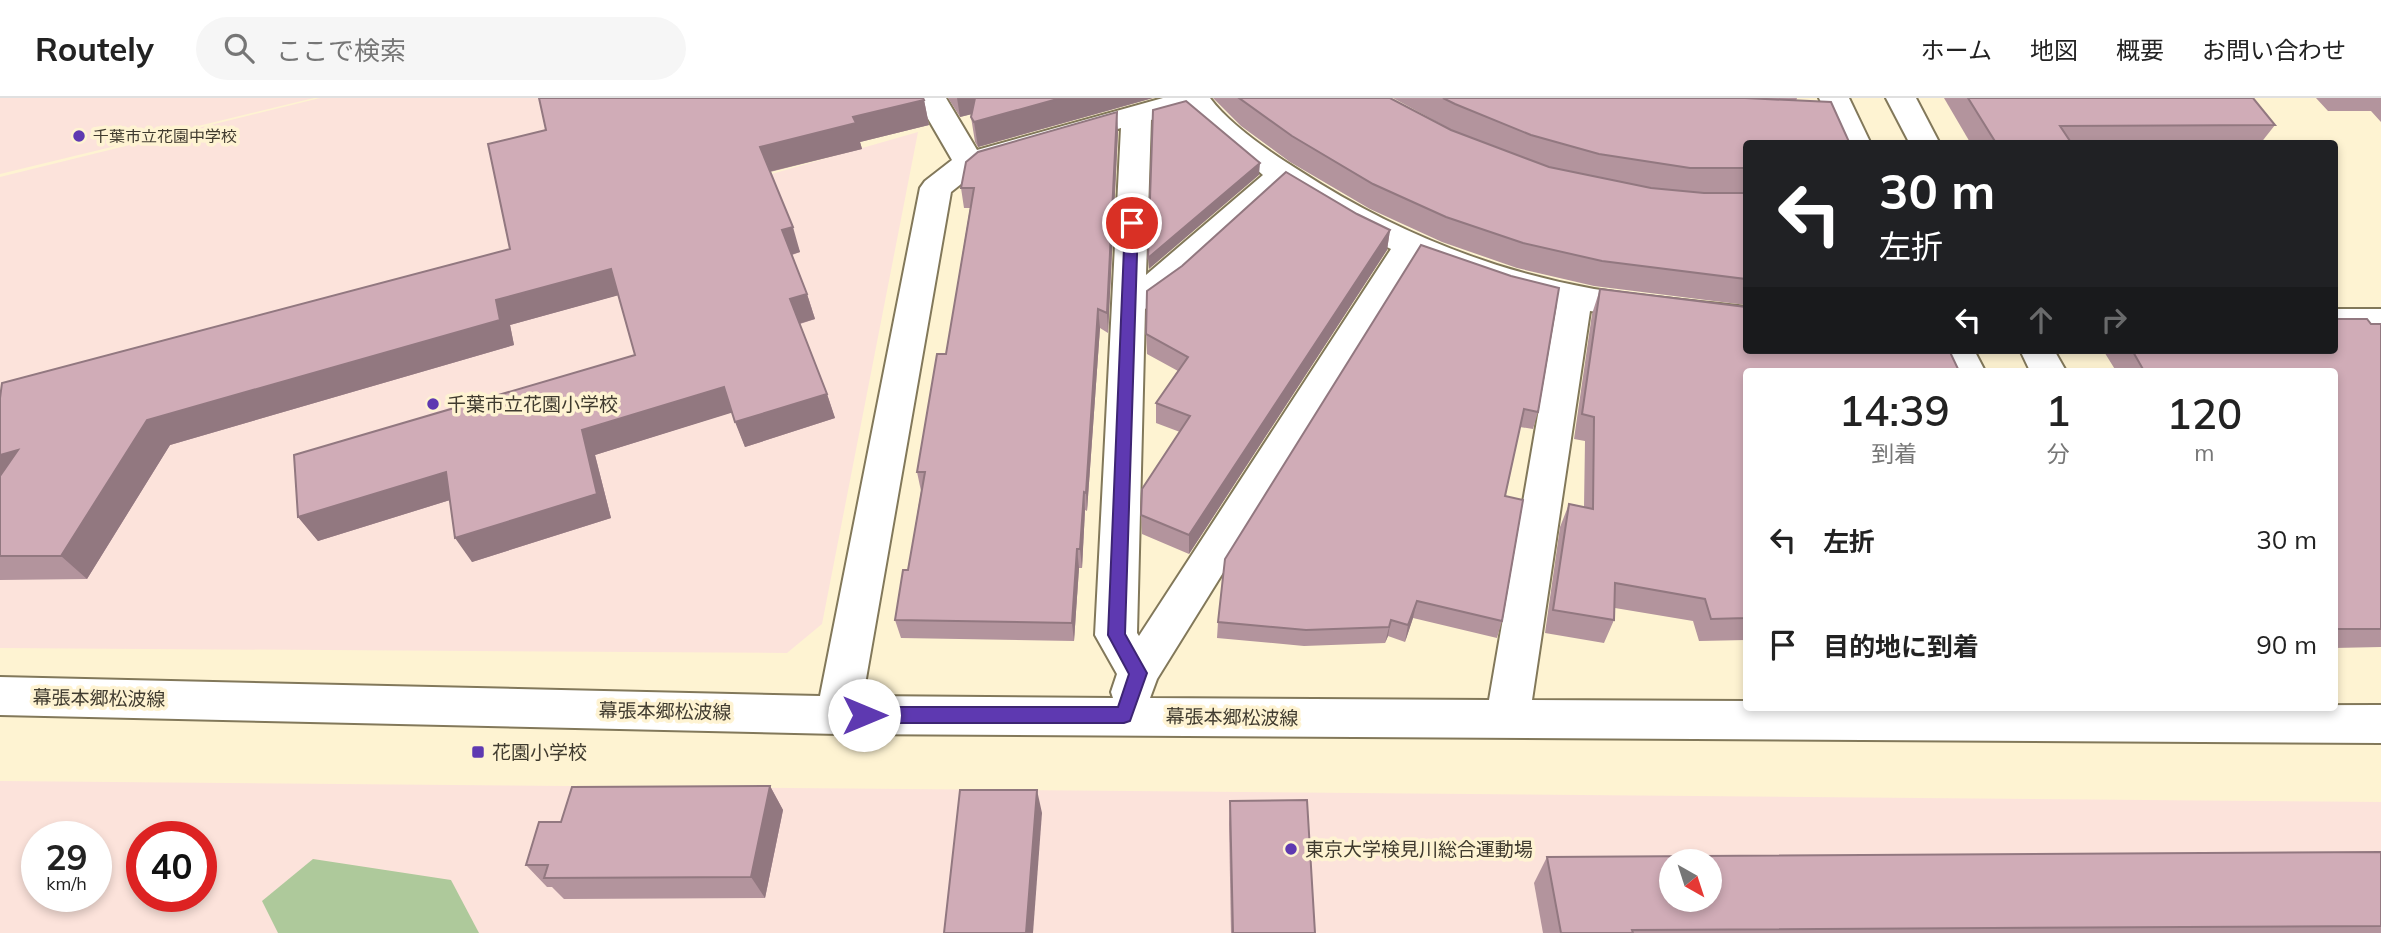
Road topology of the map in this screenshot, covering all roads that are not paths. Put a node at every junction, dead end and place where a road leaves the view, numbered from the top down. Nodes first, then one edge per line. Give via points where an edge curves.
1 (931, 98) edge
2 (1193, 98) edge
3 (1901, 98) edge
4 (1832, 110) edge
5 (1136, 113) junction
6 (1853, 140) edge
7 (1923, 140) edge
8 (969, 162) junction
9 (1280, 176) junction
10 (1410, 246) junction
11 (1575, 297) junction
12 (1128, 305) junction
13 (1743, 319) edge
14 (2338, 321) edge
15 (2381, 321) edge
16 (1138, 673) junction
17 (0, 696) edge
18 (838, 715) junction
19 (1124, 715) junction
20 (1822, 715) edge
21 (2135, 715) edge
22 (2234, 715) edge
23 (1507, 720) junction
24 (2381, 724) edge

1 - 8 street
2 - 5 street
2 - 9 street
3 - 7 street
4 - 6 street
5 - 8 street
5 - 12 street
8 - 18 street via 936,188
9 - 10 street
9 - 12 street via 1168,276
10 - 11 street via 1471,270
10 - 16 street
11 - 13 street
11 - 23 street
12 - 16 street via 1116,635
14 - 15 street
16 - 19 street
17 - 18 street, 幕張本郷松波線
18 - 19 street, 幕張本郷松波線
19 - 23 street, 幕張本郷松波線
20 - 21 street, 幕張本郷松波線
20 - 23 street, 幕張本郷松波線
21 - 22 street, 幕張本郷松波線
22 - 24 street, 幕張本郷松波線

